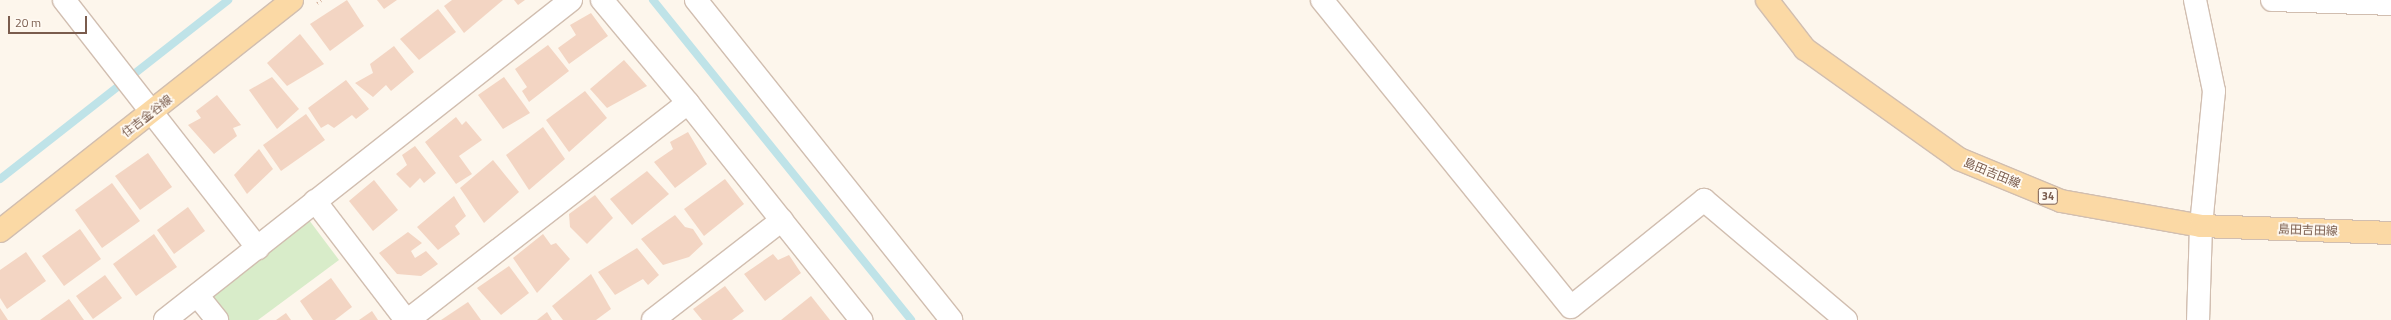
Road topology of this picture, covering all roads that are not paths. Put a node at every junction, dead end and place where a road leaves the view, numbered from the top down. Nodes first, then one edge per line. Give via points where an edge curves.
1 (64, 0) edge
2 (292, 0) edge
3 (570, 0) edge
4 (602, 0) edge
5 (696, 0) edge
6 (1322, 0) edge
7 (1767, 0) edge
8 (2195, 0) edge
9 (2272, 0) edge
10 (2391, 4) edge
11 (688, 102) junction
12 (152, 112) junction
13 (315, 201) junction
14 (782, 220) junction
15 (2201, 226) junction
16 (0, 231) edge
17 (2391, 233) edge
18 (258, 248) junction
19 (197, 295) junction
20 (1576, 313) edge
21 (165, 320) edge
22 (217, 320) edge
23 (407, 320) edge
24 (653, 320) edge
25 (861, 320) edge
26 (951, 320) edge
27 (1846, 320) edge
28 (2198, 320) edge

1 - 12 street
2 - 12 main road, 住吉金谷線
3 - 13 street
4 - 11 street
5 - 26 street
6 - 20 street
7 - 15 main road, 島田吉田線 / 34 via 1805,49 1959,159 2061,201
8 - 15 street via 2214,91
9 - 10 street
11 - 14 street
11 - 23 street
12 - 16 main road, 住吉金谷線
12 - 18 street
13 - 18 street
13 - 23 street
14 - 24 street
14 - 25 street
15 - 17 main road, 島田吉田線 / 34
15 - 28 street
18 - 19 street
19 - 21 street
19 - 22 street
20 - 27 street via 1704,200

